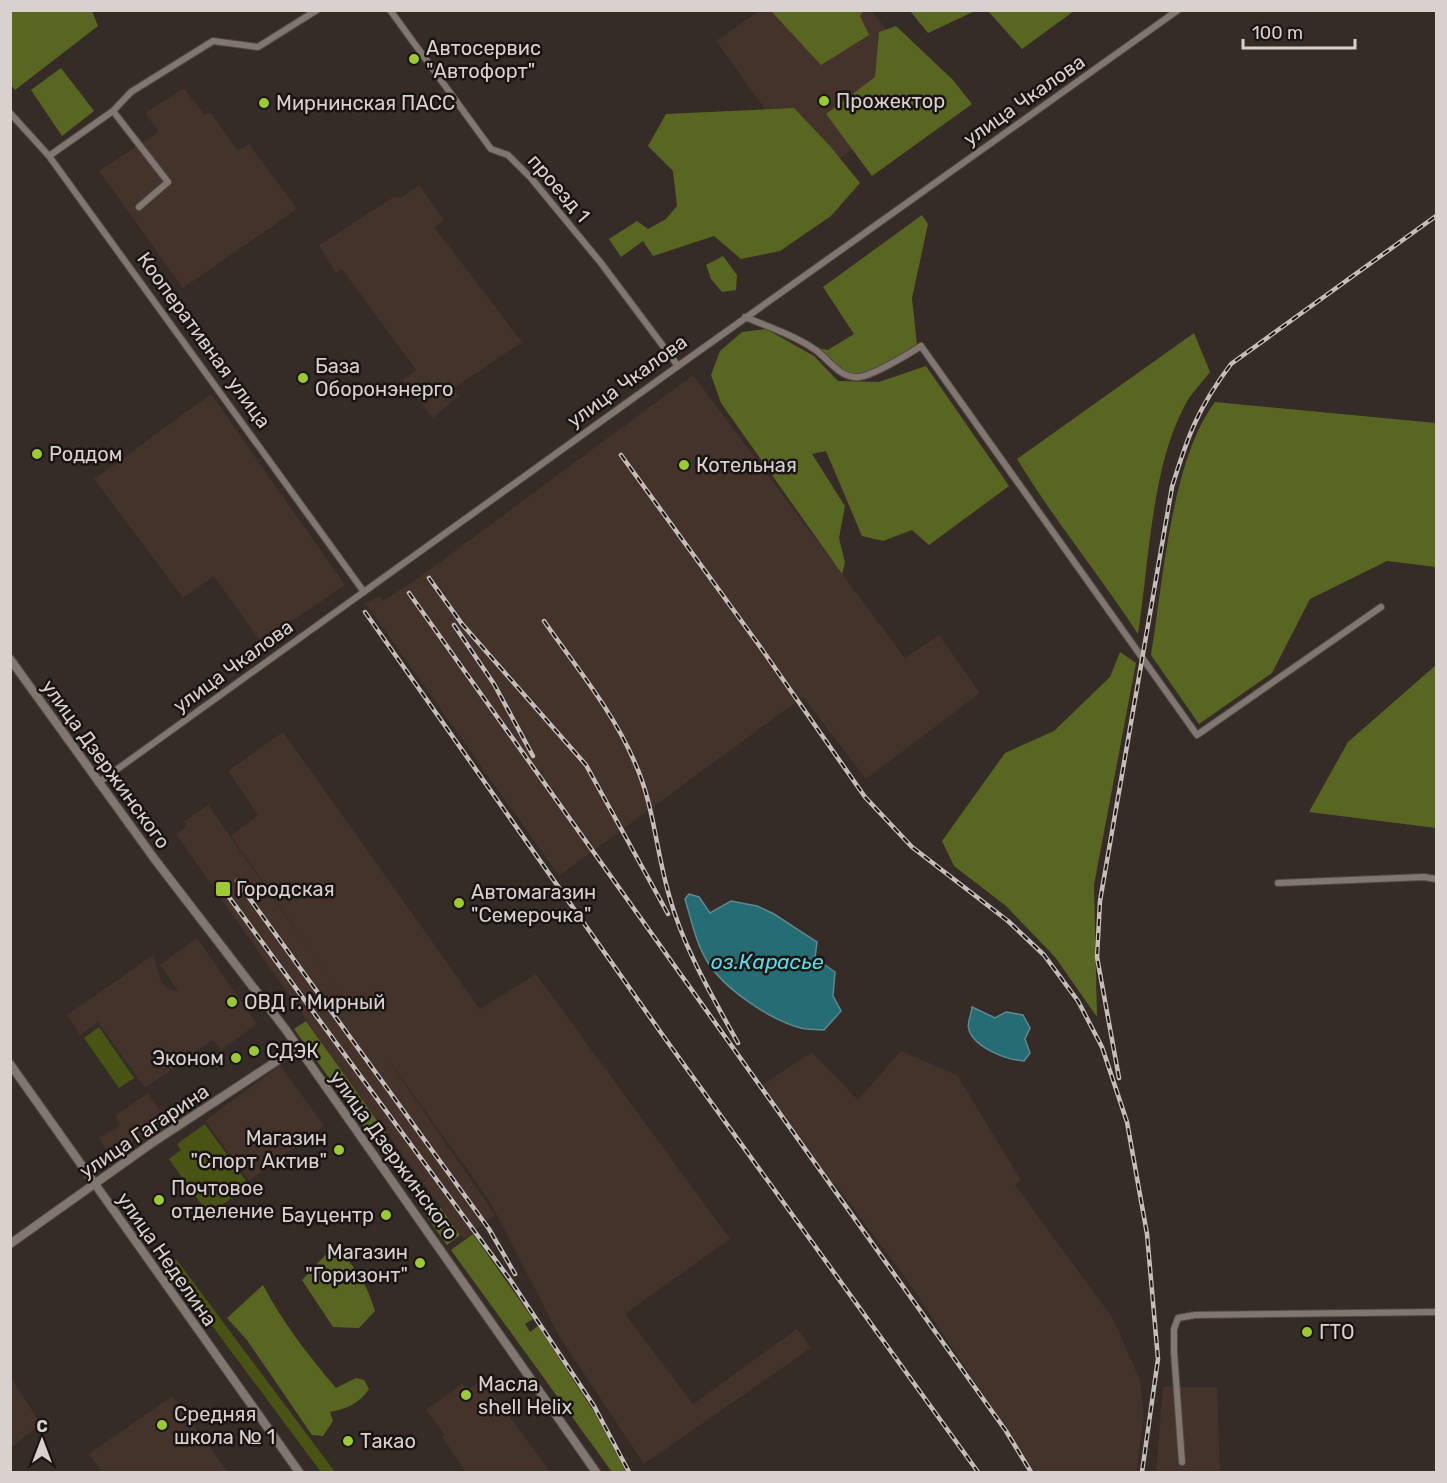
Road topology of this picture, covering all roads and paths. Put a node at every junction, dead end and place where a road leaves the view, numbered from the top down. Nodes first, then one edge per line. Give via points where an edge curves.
1 (317, 10) edge
2 (390, 10) edge
3 (1178, 10) edge
4 (113, 111) junction
5 (10, 112) edge
6 (49, 156) junction
7 (139, 207) dead end
8 (745, 317) junction
9 (678, 366) junction
10 (364, 592) junction
11 (1381, 607) dead end
12 (10, 659) edge
13 (98, 783) junction
14 (1437, 879) edge
15 (1278, 883) dead end
16 (298, 1047) junction
17 (10, 1064) edge
18 (94, 1185) junction
19 (10, 1245) edge
20 (1437, 1312) edge
21 (1182, 1462) dead end
22 (299, 1473) edge
23 (596, 1473) edge

1 - 4 street via 258,47 213,41 131,92
2 - 9 street, проезд 1 via 491,149 508,155 531,178
3 - 8 street, улица Чкалова
4 - 6 street
4 - 7 street via 168,182
5 - 6 street, Кооперативная улица
6 - 10 street, Кооперативная улица
8 - 9 street, улица Чкалова
8 - 11 street via 816,351 843,375 860,378 921,346 1197,735
9 - 10 street, улица Чкалова
10 - 13 street, улица Чкалова
12 - 13 street, улица Дзержинского
13 - 16 street, улица Дзержинского
14 - 15 street
16 - 18 street, улица Гагарина
16 - 23 street, улица Дзержинского
17 - 18 street, улица Неделина
18 - 19 street, улица Гагарина
18 - 22 street, улица Неделина
20 - 21 street via 1178,1318 1174,1352

